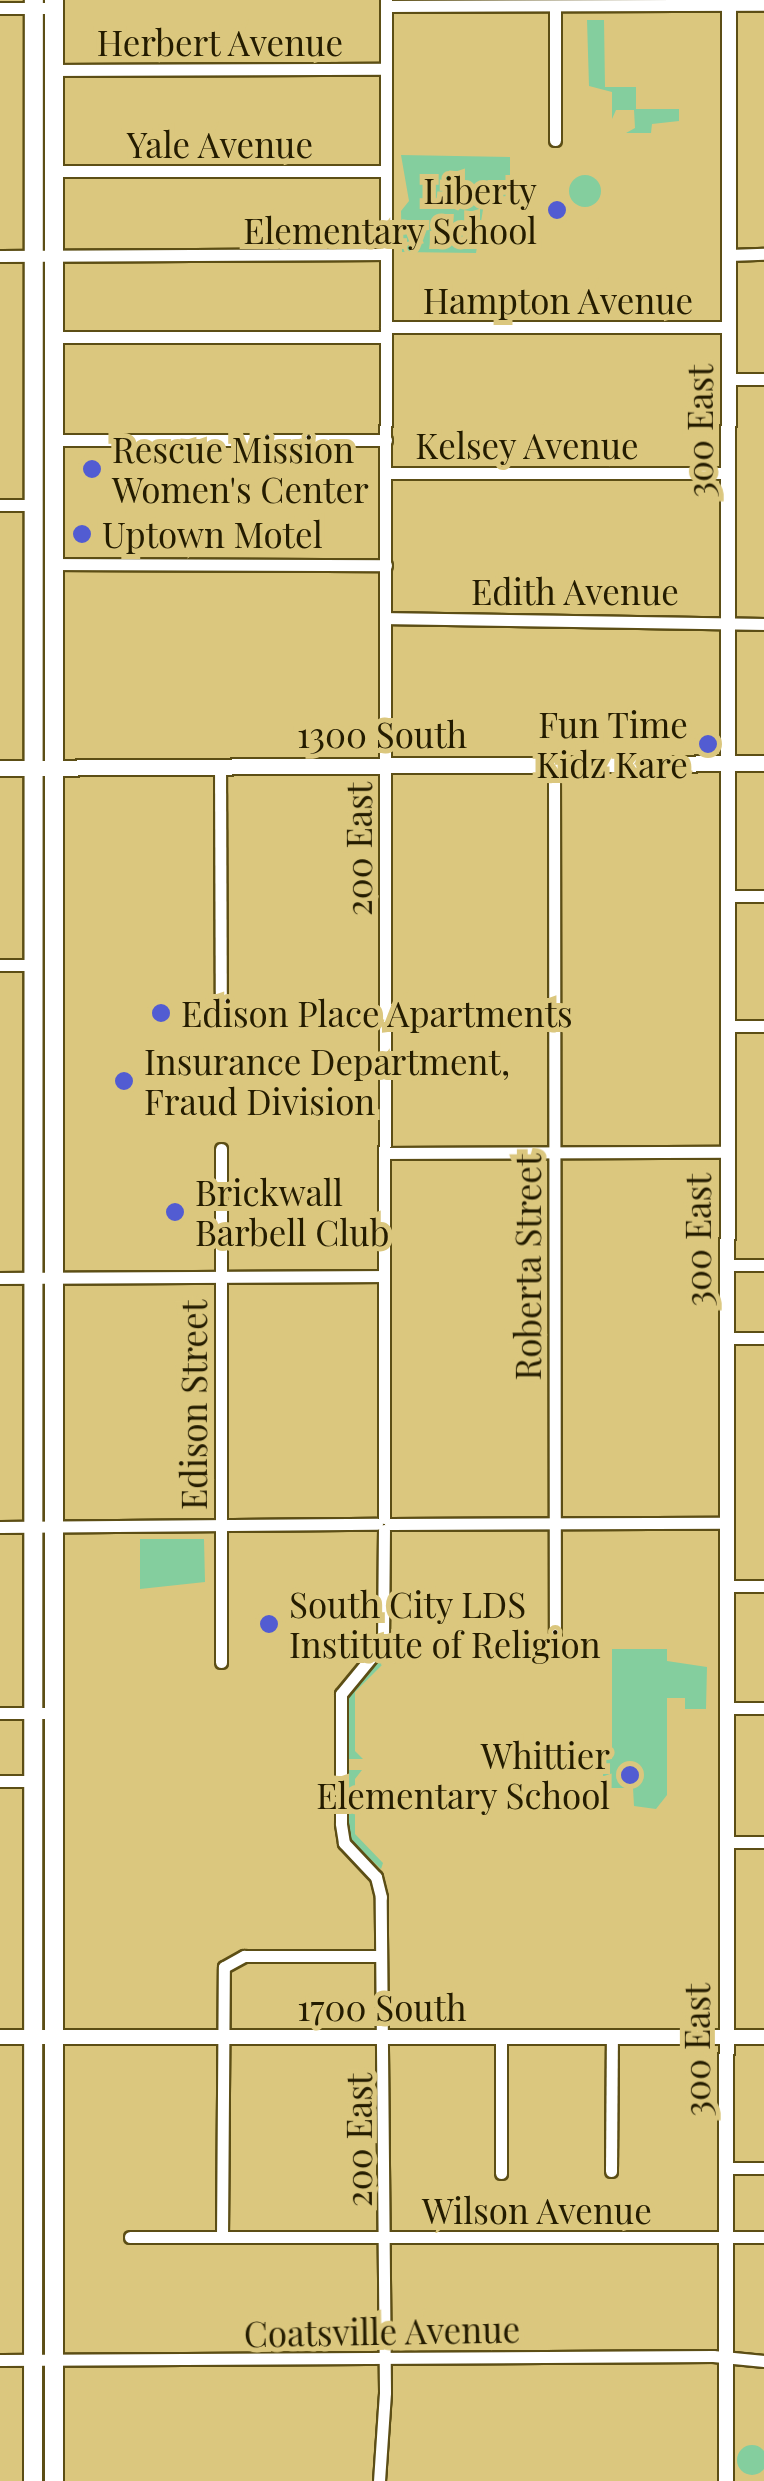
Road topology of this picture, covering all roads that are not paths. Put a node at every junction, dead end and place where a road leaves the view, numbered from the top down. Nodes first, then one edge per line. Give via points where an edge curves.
1 (386, 3) edge
2 (729, 3) edge
3 (34, 4) edge
4 (54, 4) edge
5 (554, 6) junction
6 (764, 6) edge
7 (0, 8) edge
8 (386, 69) junction
9 (54, 70) junction
10 (555, 140) dead end
11 (55, 171) junction
12 (386, 171) junction
13 (54, 254) junction
14 (386, 254) junction
15 (729, 254) junction
16 (764, 254) edge
17 (0, 256) edge
18 (34, 256) junction
19 (729, 327) junction
20 (386, 332) junction
21 (54, 337) junction
22 (729, 379) junction
23 (764, 379) edge
24 (33, 397) junction
25 (54, 440) junction
26 (386, 440) junction
27 (386, 473) junction
28 (729, 473) junction
29 (0, 505) edge
30 (34, 505) junction
31 (54, 534) junction
32 (54, 564) junction
33 (386, 565) junction
34 (386, 618) junction
35 (729, 620) junction
36 (764, 624) edge
37 (554, 763) junction
38 (729, 763) junction
39 (764, 763) edge
40 (386, 764) junction
41 (220, 766) junction
42 (0, 768) edge
43 (34, 768) junction
44 (55, 768) junction
45 (727, 896) junction
46 (764, 896) edge
47 (0, 965) edge
48 (34, 965) junction
49 (221, 1024) dead end
50 (727, 1026) junction
51 (764, 1026) edge
52 (221, 1149) dead end
53 (384, 1152) junction
54 (554, 1152) junction
55 (727, 1152) junction
56 (727, 1266) junction
57 (764, 1266) edge
58 (384, 1276) junction
59 (221, 1277) junction
60 (0, 1278) edge
61 (33, 1278) junction
62 (54, 1278) junction
63 (727, 1338) junction
64 (764, 1338) edge
65 (384, 1524) junction
66 (555, 1524) junction
67 (726, 1524) junction
68 (221, 1525) junction
69 (0, 1527) edge
70 (34, 1527) junction
71 (55, 1527) junction
72 (726, 1586) junction
73 (764, 1586) edge
74 (555, 1650) dead end
75 (221, 1662) dead end
76 (726, 1708) junction
77 (764, 1708) edge
78 (0, 1713) edge
79 (34, 1713) junction
80 (54, 1713) junction
81 (0, 1781) edge
82 (34, 1781) junction
83 (726, 1842) junction
84 (764, 1842) edge
85 (380, 1956) junction
86 (34, 2036) junction
87 (54, 2036) junction
88 (222, 2036) junction
89 (0, 2037) edge
90 (379, 2037) junction
91 (501, 2037) junction
92 (612, 2037) junction
93 (726, 2037) junction
94 (764, 2037) edge
95 (726, 2168) junction
96 (764, 2168) edge
97 (611, 2171) dead end
98 (501, 2173) dead end
99 (385, 2237) junction
100 (726, 2237) junction
101 (764, 2237) edge
102 (130, 2238) dead end
103 (222, 2238) junction
104 (385, 2358) junction
105 (726, 2358) junction
106 (0, 2360) edge
107 (33, 2360) junction
108 (54, 2361) junction
109 (764, 2361) edge
110 (33, 2481) edge
111 (54, 2481) edge
112 (379, 2481) edge
113 (726, 2481) edge

1 - 5 street, Herbert Avenue
1 - 8 street, 200 East
2 - 5 street, Herbert Avenue
2 - 6 street, Herbert Avenue
2 - 15 street, 300 East
3 - 4 street, Herbert Avenue
3 - 7 street, Herbert Avenue
3 - 18 main road
4 - 9 main road
5 - 10 street
8 - 9 street, Herbert Avenue
8 - 12 street, 200 East
9 - 11 main road
11 - 12 street, Yale Avenue
11 - 13 main road
12 - 14 street, 200 East
13 - 14 street
13 - 18 street
13 - 21 main road
14 - 20 street, 200 East
15 - 16 street
15 - 19 street, 300 East
17 - 18 street
18 - 24 main road
19 - 20 street, Hampton Avenue
19 - 22 street, 300 East
20 - 21 street, Hampton Avenue
20 - 26 street, 200 East
21 - 25 main road
22 - 23 street
22 - 28 street, 300 East
24 - 25 main road
24 - 30 main road
25 - 26 street, Kelsey Avenue
25 - 31 main road
26 - 27 street, 200 East
27 - 28 street, Kelsey Avenue
27 - 33 street, 200 East
28 - 35 street, 300 East
29 - 30 street
30 - 31 main road
30 - 43 main road
31 - 32 main road
32 - 33 street
32 - 44 main road
33 - 34 street, 200 East
34 - 35 street, Edith Avenue
34 - 40 street, 200 East
35 - 36 street, Edith Avenue
35 - 38 street, 300 East
37 - 38 main road, 1300 South
37 - 40 main road, 1300 South
37 - 54 street, Roberta Street
38 - 39 main road, 1300 South
38 - 45 street, 300 East
40 - 41 main road, 1300 South
40 - 53 street, 200 East
41 - 44 main road, 1300 South
41 - 49 street
42 - 43 main road, 1300 South
43 - 44 main road, 1300 South
43 - 48 main road
44 - 62 main road
45 - 46 street
45 - 50 street, 300 East
47 - 48 street
48 - 61 main road
50 - 51 street
50 - 55 street, 300 East
52 - 59 street, Edison Street
53 - 54 street
53 - 58 street, 200 East
54 - 55 street
54 - 66 street, Roberta Street
55 - 56 street, 300 East
56 - 57 street
56 - 63 street, 300 East
58 - 59 street
58 - 65 street, 200 East
59 - 62 street
59 - 68 street, Edison Street
60 - 61 street
61 - 62 street
61 - 70 main road
62 - 71 main road
63 - 64 street
63 - 67 street, 300 East
65 - 66 street
65 - 68 street
65 - 85 street, 200 East via 383,1644 341,1694 341,1834 380,1887
66 - 67 street
66 - 74 street, Roberta Street
67 - 72 street, 300 East
68 - 71 street
68 - 75 street, Edison Street
69 - 70 street
70 - 71 street
70 - 79 main road
71 - 80 main road
72 - 73 street
72 - 76 street, 300 East
76 - 77 street
76 - 83 street, 300 East
78 - 79 street
79 - 80 street
79 - 82 main road
80 - 87 main road
81 - 82 street
82 - 86 main road
83 - 84 street
83 - 93 street, 300 East
85 - 88 street via 244,1956 230,1962 223,1971
85 - 90 street, 200 East
86 - 87 street, 1700 South
86 - 89 street, 1700 South
86 - 107 main road
87 - 88 street, 1700 South
87 - 108 main road
88 - 90 street, 1700 South
88 - 103 street
90 - 91 street, 1700 South
90 - 99 street, 200 East via 385,2049
91 - 92 street, 1700 South
91 - 98 street
92 - 93 street, 1700 South
92 - 97 street
93 - 94 street, 1700 South
93 - 95 street, 300 East
95 - 96 street
95 - 100 street, 300 East
99 - 100 street, Wilson Avenue
99 - 103 street, Wilson Avenue
99 - 104 street, 200 East
100 - 101 street, Wilson Avenue
100 - 105 street, 300 East
102 - 103 street, Wilson Avenue
104 - 105 street, Coatsville Avenue
104 - 108 street, Coatsville Avenue
104 - 112 street, 200 East
105 - 109 street, Coatsville Avenue
105 - 113 street, 300 East
106 - 107 street, Coatsville Avenue
107 - 108 street, Coatsville Avenue
107 - 110 main road
108 - 111 main road

